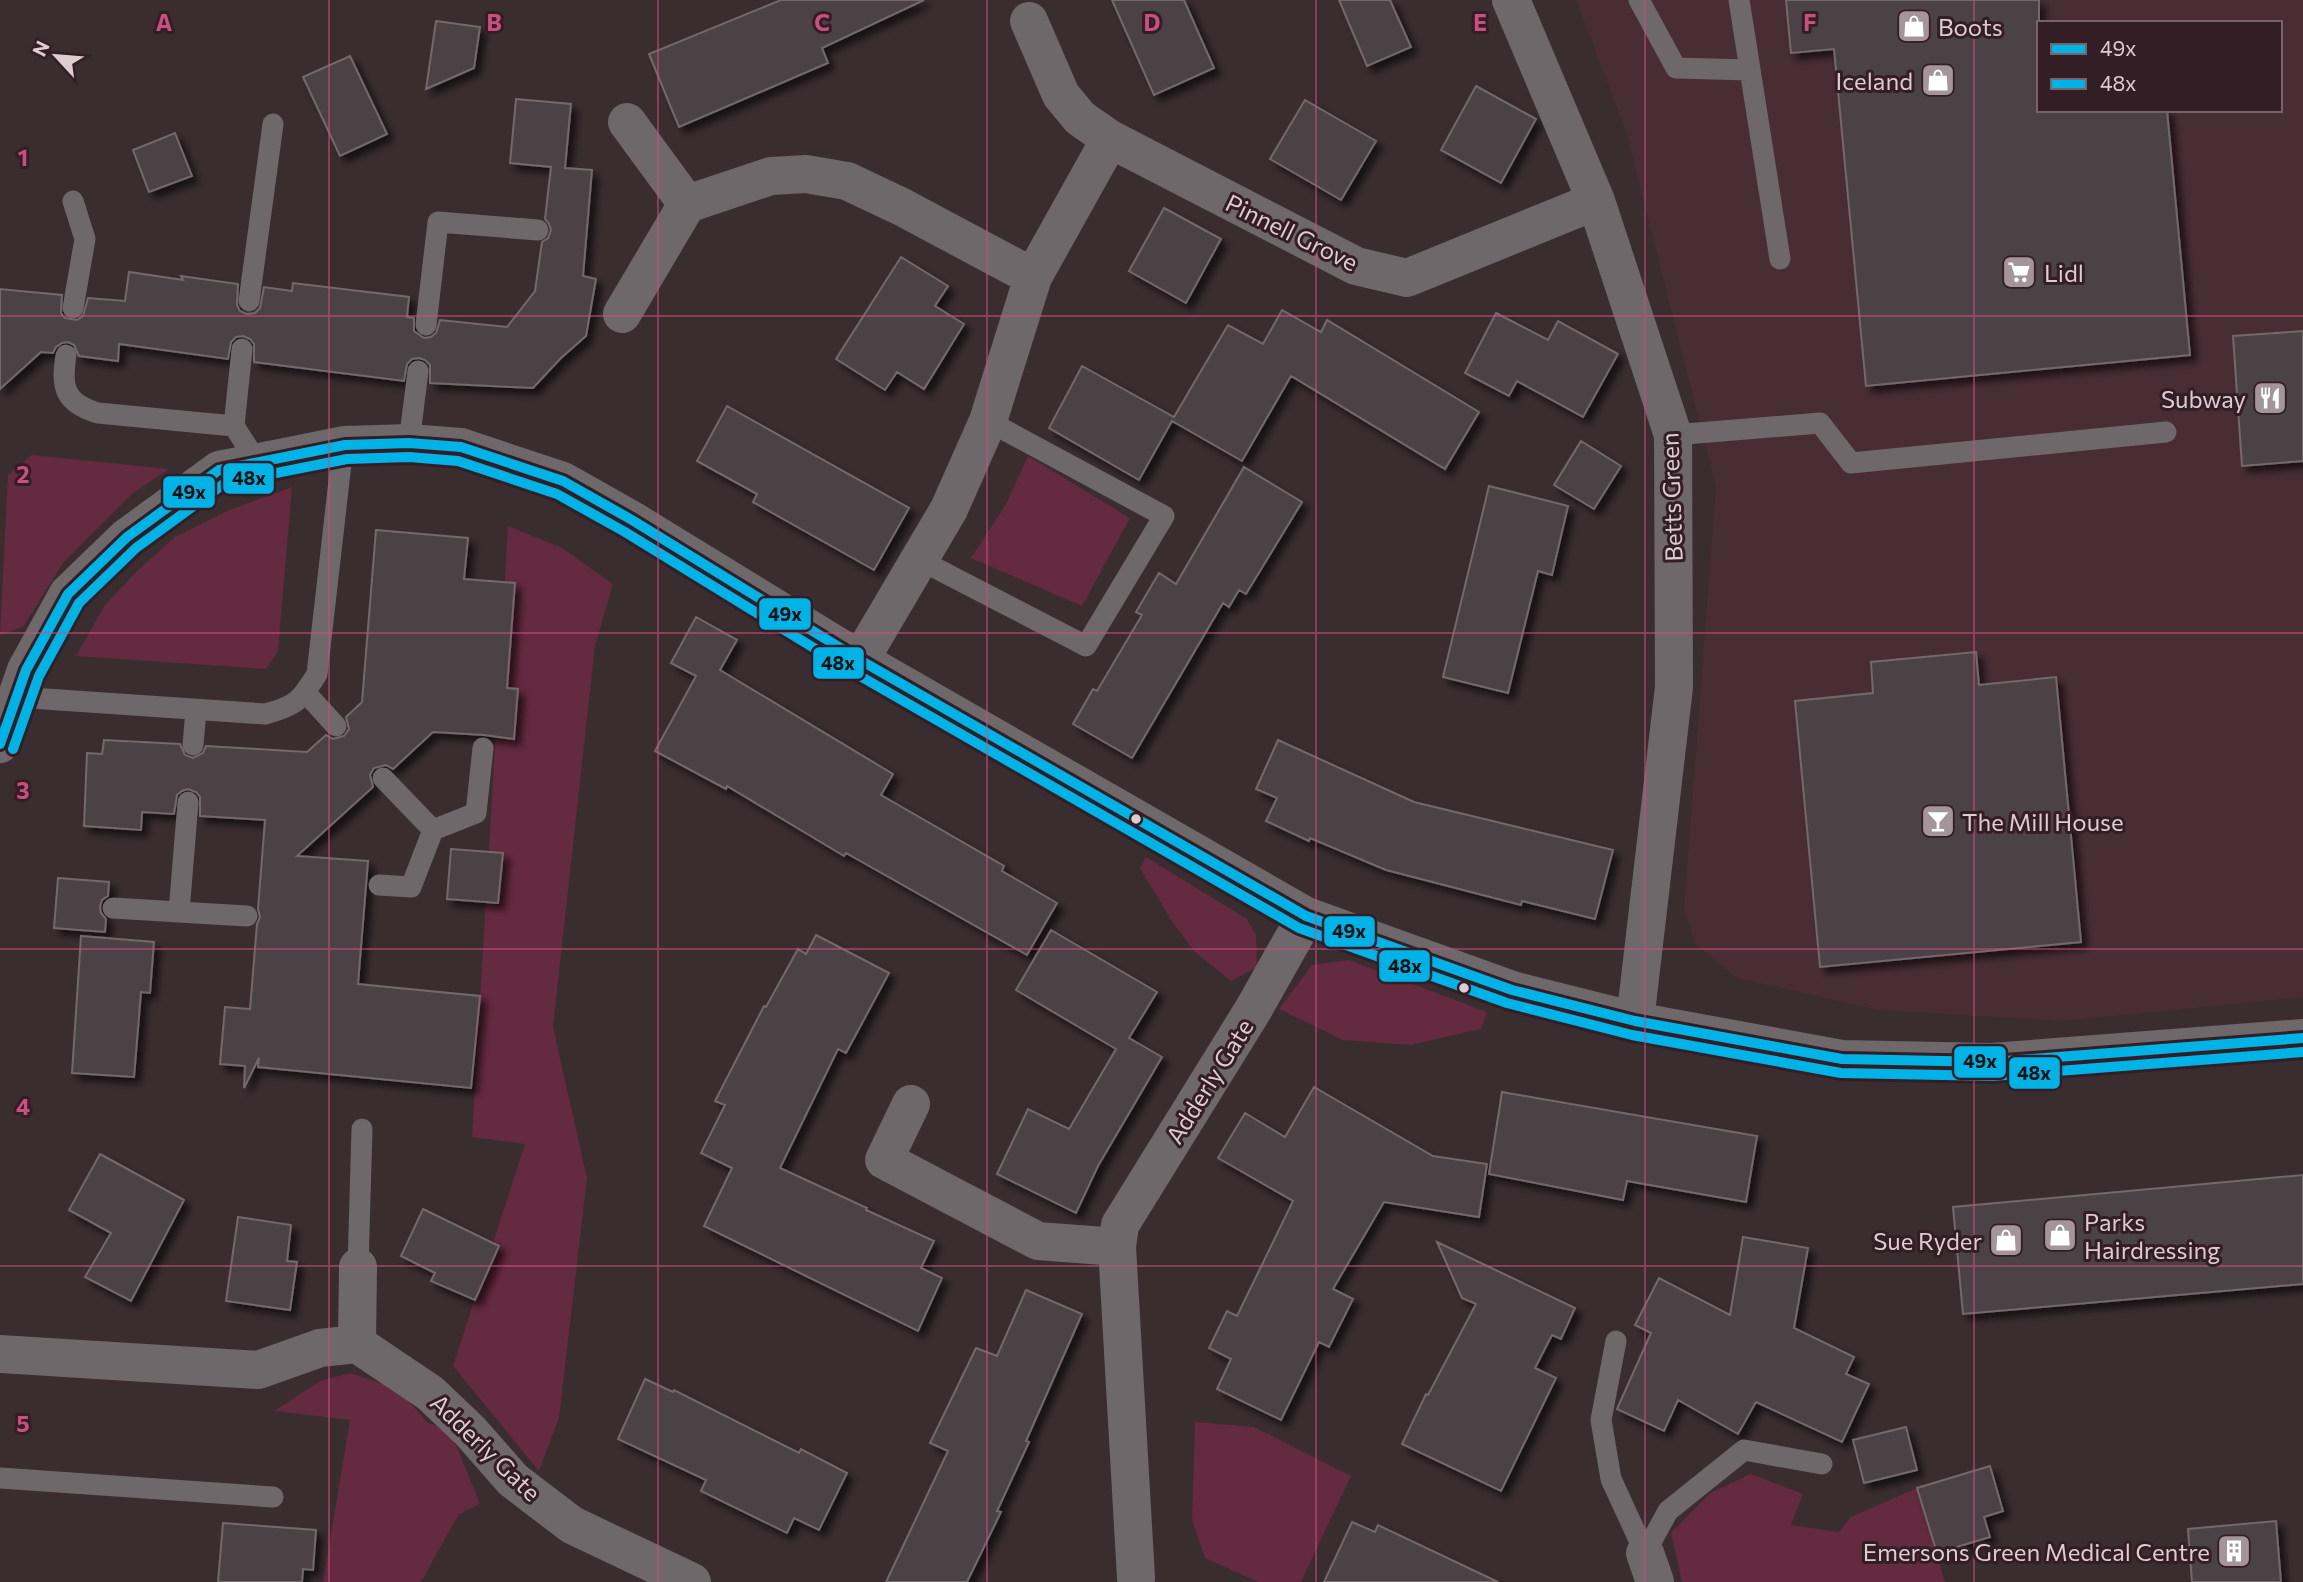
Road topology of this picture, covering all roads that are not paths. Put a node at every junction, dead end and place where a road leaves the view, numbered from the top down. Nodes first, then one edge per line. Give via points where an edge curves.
1 (1511, 0) edge
2 (1639, 0) edge
3 (1739, 0) edge
4 (1029, 10) edge
5 (1750, 70) junction
6 (627, 122) dead end
7 (273, 124) dead end
8 (1110, 139) junction
9 (73, 201) dead end
10 (1596, 201) junction
11 (687, 204) junction
12 (538, 230) dead end
13 (1780, 259) dead end
14 (1033, 277) junction
15 (249, 300) dead end
16 (73, 308) dead end
17 (622, 314) dead end
18 (426, 325) dead end
19 (242, 349) dead end
20 (66, 355) dead end
21 (418, 370) dead end
22 (988, 421) junction
23 (234, 426) junction
24 (2166, 432) dead end
25 (1673, 435) junction
26 (408, 443) junction
27 (342, 446) junction
28 (257, 462) junction
29 (920, 559) junction
30 (860, 660) junction
31 (305, 692) junction
32 (8, 694) edge
33 (195, 710) junction
34 (336, 726) dead end
35 (0, 744) edge
36 (193, 745) dead end
37 (483, 748) dead end
38 (383, 778) dead end
39 (188, 802) dead end
40 (433, 830) junction
41 (379, 885) dead end
42 (113, 908) dead end
43 (179, 912) junction
44 (247, 916) dead end
45 (1306, 916) junction
46 (1635, 1021) junction
47 (2303, 1038) edge
48 (911, 1104) dead end
49 (362, 1129) dead end
50 (1117, 1247) junction
51 (358, 1267) joint
52 (1616, 1341) dead end
53 (358, 1344) junction
54 (0, 1354) edge
55 (1822, 1464) dead end
56 (0, 1478) edge
57 (273, 1497) dead end
58 (1650, 1568) edge
59 (1136, 1581) edge
60 (692, 1582) edge

1 - 10 street, Betts Green
2 - 5 lane via 1676,68
3 - 5 lane
4 - 8 street, Pinnell Grove via 1060,95 1080,118
5 - 13 lane
6 - 11 street
7 - 15 lane
8 - 10 street, Pinnell Grove via 1356,266 1407,278
8 - 14 street
9 - 16 lane via 85,239
10 - 25 street, Betts Green
11 - 14 street via 771,176 806,173 847,181
11 - 17 street
12 - 18 lane via 438,222
14 - 22 street
19 - 23 lane
20 - 23 lane via 65,389 82,408
21 - 26 lane
22 - 29 street via 949,509
22 - 29 lane via 1164,516 1086,646
23 - 28 lane
24 - 25 lane via 1851,463 1819,423
25 - 46 street, Betts Green via 1674,687
26 - 27 street
26 - 30 street via 461,447 563,481
27 - 28 street
27 - 31 lane via 317,674
28 - 32 street via 219,470 127,537 68,594
29 - 30 street
30 - 45 street
31 - 33 lane via 289,708 265,714
31 - 34 lane
32 - 33 lane
32 - 35 street
33 - 36 lane
37 - 40 lane via 476,813
38 - 40 lane
39 - 43 lane
40 - 41 lane via 411,887
42 - 43 lane
43 - 44 lane
45 - 46 street via 1512,990
45 - 50 street, Adderly Gate via 1120,1225
46 - 47 street via 1842,1059 1911,1062 1992,1062
48 - 50 street via 884,1160 1038,1241
49 - 51 lane
50 - 59 street, Adderly Gate
51 - 53 street
52 - 58 lane via 1601,1420 1611,1479
53 - 54 street via 320,1349 258,1370
53 - 60 street, Adderly Gate via 430,1393 513,1480 572,1525
55 - 58 lane via 1744,1450 1668,1511
56 - 57 lane

